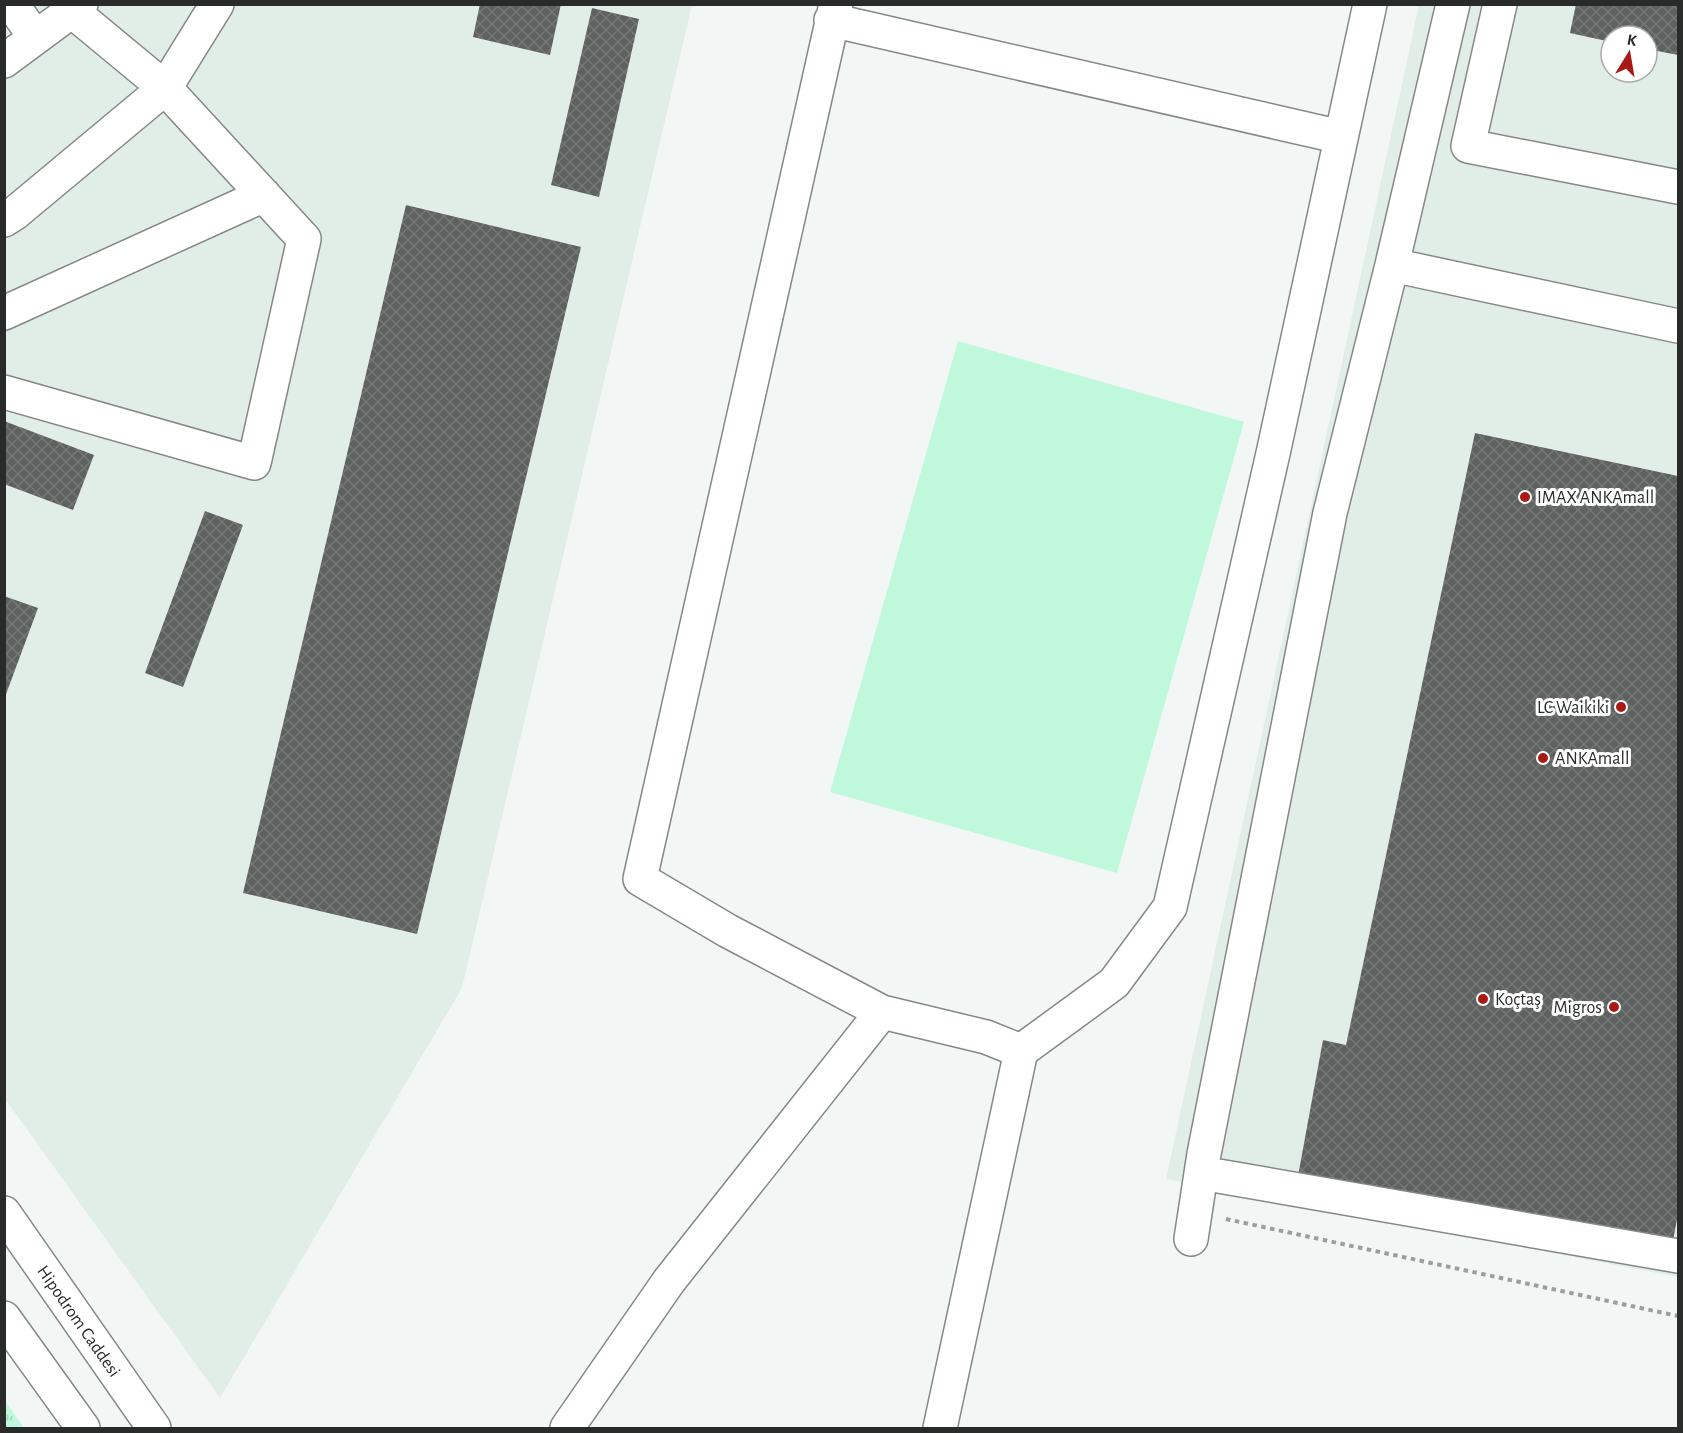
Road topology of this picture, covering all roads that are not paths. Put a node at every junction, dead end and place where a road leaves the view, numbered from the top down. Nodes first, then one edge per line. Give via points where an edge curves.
1 (12, 4) edge
2 (217, 4) edge
3 (1370, 4) edge
4 (1453, 4) edge
5 (1500, 4) edge
6 (77, 8) edge
7 (834, 12) edge
8 (35, 37) junction
9 (4, 61) edge
10 (165, 88) junction
11 (1424, 135) junction
12 (1341, 137) junction
13 (1468, 146) junction
14 (1678, 187) edge
15 (264, 195) junction
16 (4, 220) edge
17 (1392, 265) junction
18 (4, 313) edge
19 (1678, 326) edge
20 (4, 392) edge
21 (882, 1012) junction
22 (1021, 1051) junction
23 (1203, 1163) junction
24 (1299, 1172) dead end
25 (4, 1214) edge
26 (1193, 1226) road end
27 (1678, 1256) edge
28 (4, 1318) edge
29 (83, 1428) edge
30 (154, 1428) edge
31 (567, 1428) edge
32 (940, 1428) edge

1 - 8 main road
2 - 10 main road
3 - 12 main road
4 - 11 main road
5 - 13 main road
6 - 8 main road
6 - 10 main road
7 - 12 main road
7 - 21 main road via 640,879 728,931
8 - 9 main road
10 - 15 main road
10 - 16 main road
11 - 13 main road
11 - 17 main road
12 - 22 main road via 1170,907 1114,983
13 - 14 main road
15 - 18 main road
15 - 20 main road via 304,239 254,463
17 - 19 main road
17 - 23 main road via 1330,513
21 - 22 main road via 986,1037
21 - 31 main road via 669,1281
22 - 32 main road
23 - 24 main road
23 - 26 main road
23 - 27 main road
25 - 30 main road, Hipodrom Caddesi
28 - 29 main road

